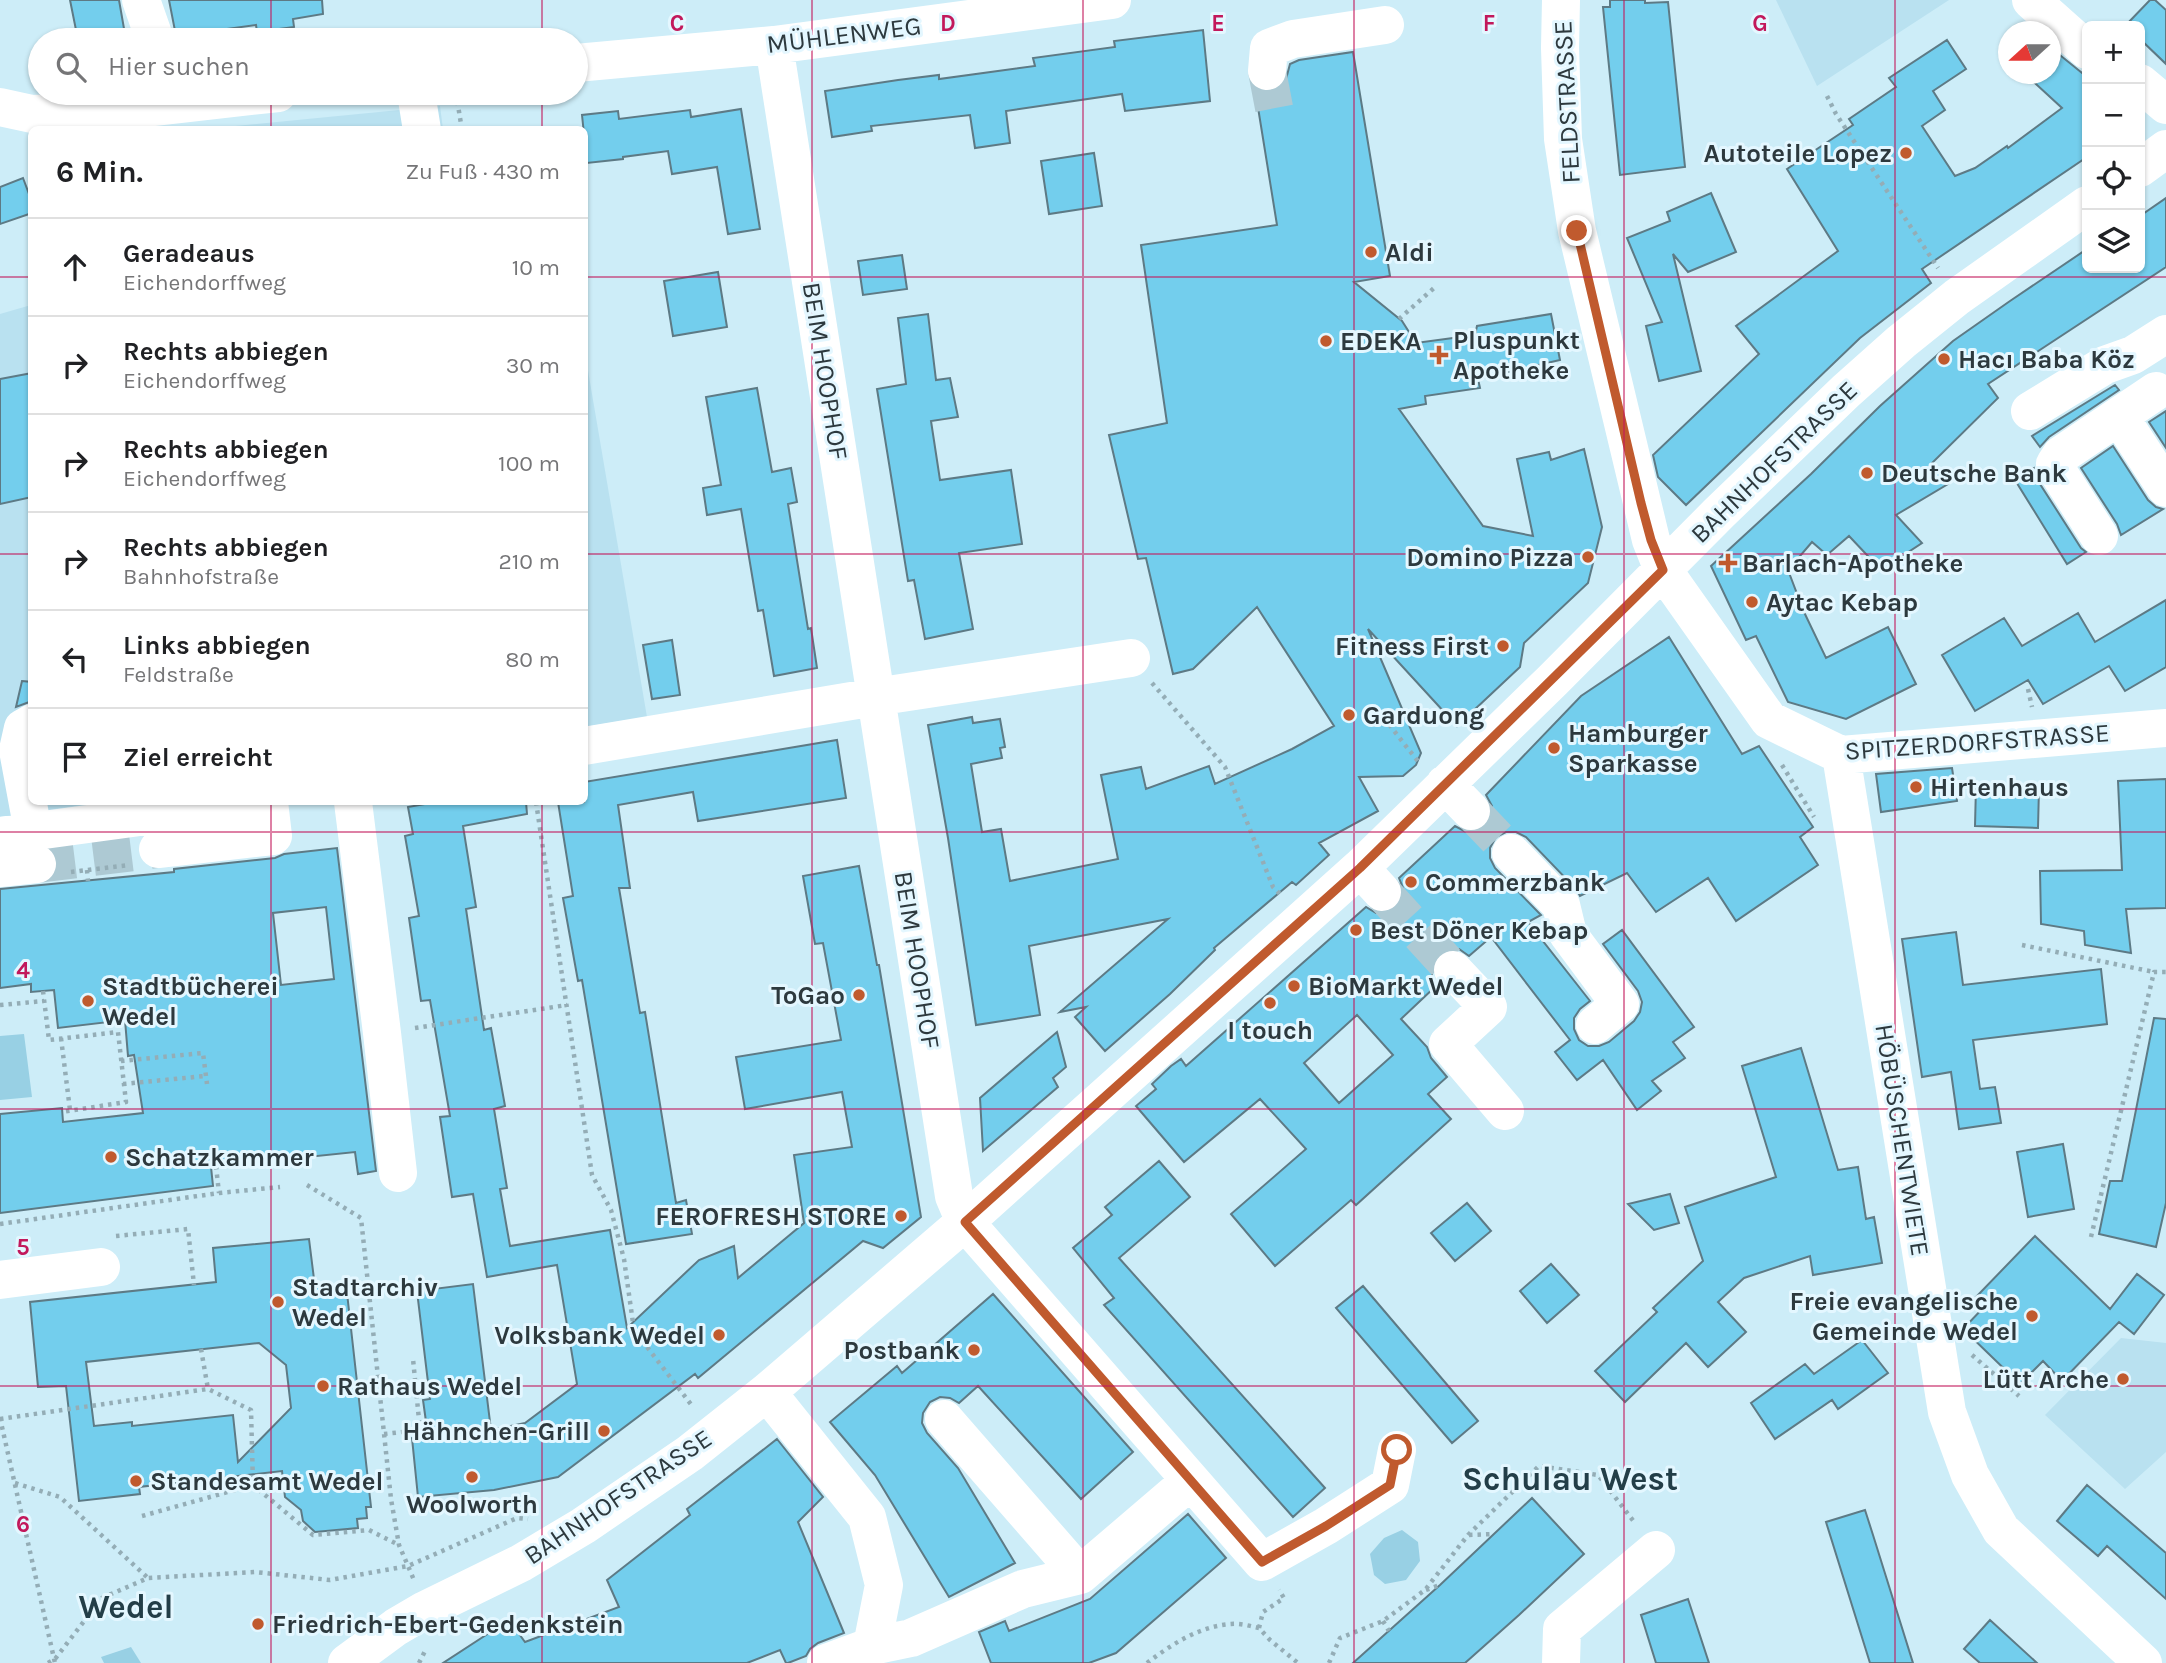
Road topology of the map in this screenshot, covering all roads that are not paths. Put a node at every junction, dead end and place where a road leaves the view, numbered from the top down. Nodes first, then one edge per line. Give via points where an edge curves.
1 (141, 0) edge
2 (1112, 0) edge
3 (1561, 0) edge
4 (2031, 0) edge
5 (1385, 25) dead end
6 (151, 28) edge
7 (774, 45) junction
8 (2082, 46) edge
9 (588, 62) edge
10 (1267, 71) tunnel mouth
11 (2141, 84) edge
12 (147, 105) edge
13 (418, 105) edge
14 (2166, 105) edge
15 (0, 107) edge
16 (421, 126) edge
17 (2166, 149) edge
18 (2145, 164) edge
19 (2082, 209) edge
20 (2166, 334) edge
21 (2123, 358) junction
22 (2161, 392) edge
23 (2030, 411) dead end
24 (2119, 416) junction
25 (2166, 488) edge
26 (2099, 536) dead end
27 (1663, 570) junction
28 (1131, 658) road end
29 (875, 696) junction
30 (28, 726) edge
31 (2166, 728) edge
32 (588, 745) edge
33 (1840, 755) junction
34 (237, 805) edge
35 (269, 805) edge
36 (353, 805) edge
37 (35, 851) edge
38 (1511, 853) tunnel mouth
39 (149, 857) tunnel mouth
40 (0, 868) edge
41 (1453, 970) tunnel mouth
42 (1595, 1025) dead end
43 (1506, 1111) dead end
44 (398, 1173) dead end
45 (965, 1222) junction
46 (101, 1267) dead end
47 (0, 1280) edge
48 (767, 1392) junction
49 (944, 1419) dead end
50 (1397, 1450) dead end
51 (1190, 1480) junction
52 (1656, 1550) road end
53 (1080, 1575) junction
54 (872, 1646) junction
55 (353, 1661) edge
56 (826, 1663) edge
57 (1561, 1663) edge
58 (2143, 1663) edge

1 - 6 street
2 - 7 street, MÜHLENWEG
3 - 27 street, FELDSTRASSE via 1563,139 1577,231 1641,503
4 - 8 street
5 - 10 street via 1293,39 1269,48
7 - 9 street, MÜHLENWEG
7 - 29 street, BEIM HOOPHOF
11 - 14 street
12 - 15 street via 32,114
13 - 16 street
17 - 18 street
19 - 27 street, BAHNHOFSTRASSE via 1901,342
20 - 21 street
21 - 22 street via 2143,385
21 - 23 street
22 - 24 street
24 - 25 street
24 - 26 street via 2055,464
27 - 33 street, SPITZERDORFSTRASSE via 1769,720
27 - 45 street, BAHNHOFSTRASSE via 1371,880 1302,921
28 - 29 street
29 - 32 street
29 - 45 street, BEIM HOOPHOF via 954,1196
30 - 37 street via 18,750
31 - 33 street, SPITZERDORFSTRASSE
33 - 58 street, HÖBÜSCHENTWIETE via 1947,1412 1970,1475 2001,1530
34 - 37 street
35 - 39 street via 274,836
36 - 44 street
37 - 40 street
38 - 42 street via 1561,905 1568,934 1620,1004
41 - 43 street via 1488,1007 1448,1044
45 - 48 street, BAHNHOFSTRASSE
45 - 51 street
46 - 47 street
48 - 54 street via 867,1517 884,1585
48 - 55 street, BAHNHOFSTRASSE via 690,1453 583,1527 522,1563 425,1610
49 - 53 street
50 - 51 street via 1390,1485 1262,1562
51 - 53 street
52 - 57 street via 1562,1629
53 - 54 street via 1023,1589 911,1638
54 - 56 street

